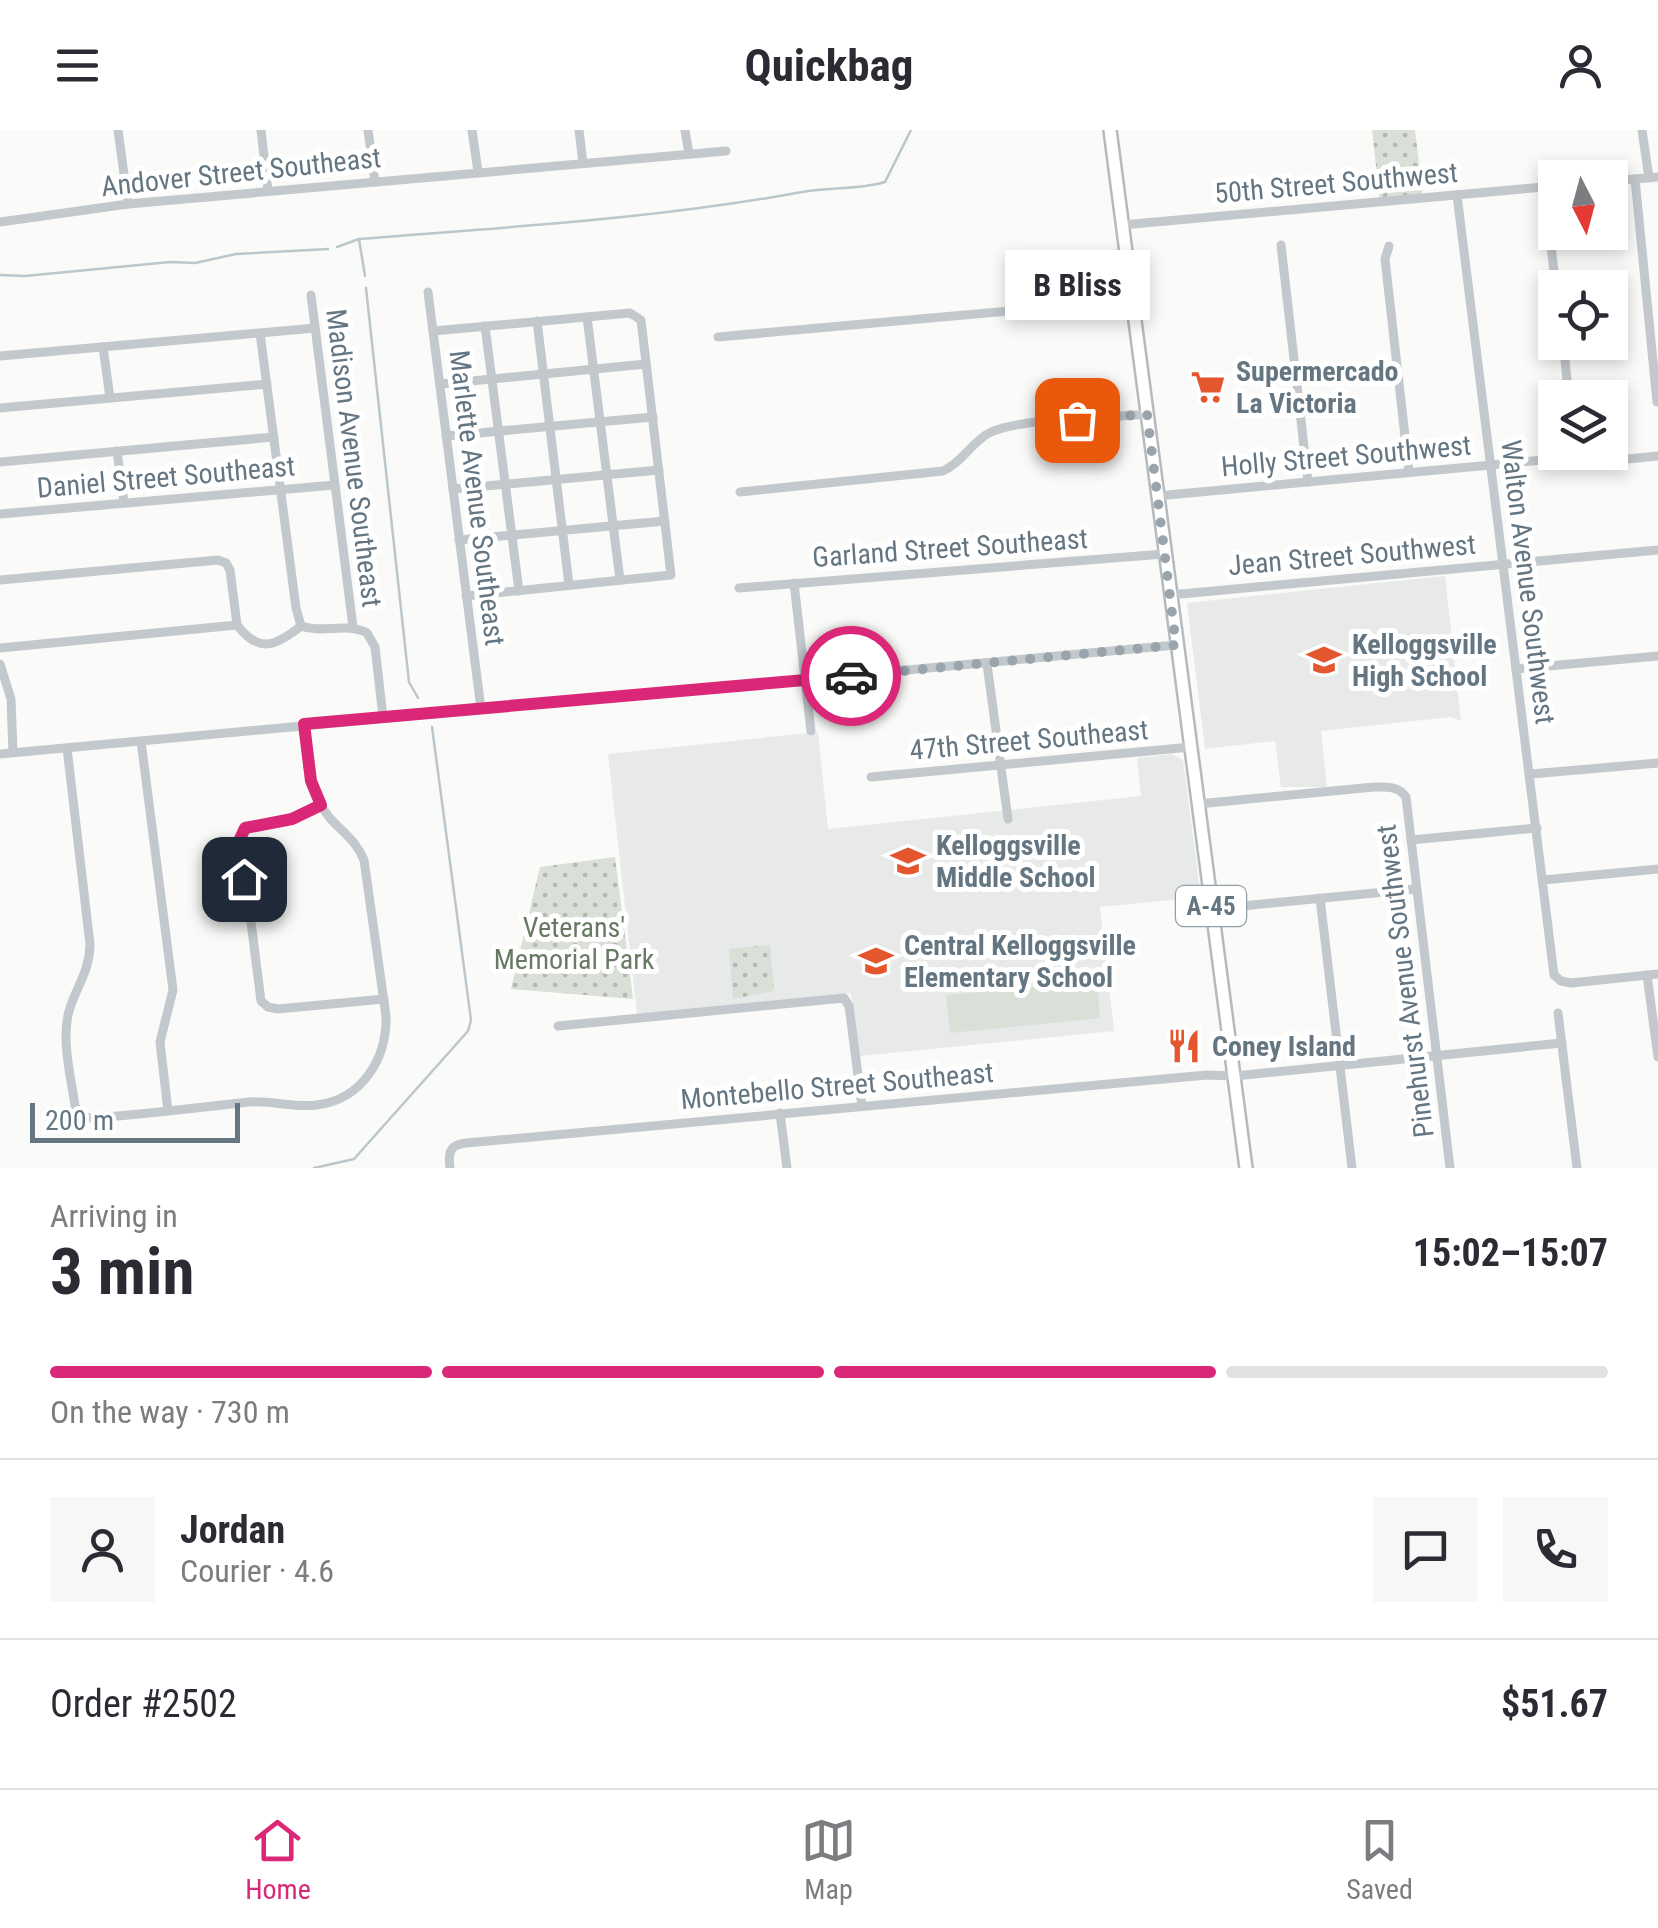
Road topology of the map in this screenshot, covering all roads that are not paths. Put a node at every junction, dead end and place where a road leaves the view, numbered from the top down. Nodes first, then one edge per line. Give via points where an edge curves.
1 (118, 130) edge
2 (261, 130) edge
3 (368, 130) edge
4 (472, 130) edge
5 (579, 130) edge
6 (685, 130) edge
7 (1110, 130) edge
8 (1642, 130) edge
9 (726, 151) dead end
10 (688, 154) junction
11 (583, 164) junction
12 (478, 172) junction
13 (1653, 178) edge
14 (1635, 179) junction
15 (1628, 180) edge
16 (375, 182) junction
17 (1538, 188) edge
18 (268, 191) junction
19 (1457, 194) junction
20 (128, 204) junction
21 (0, 222) edge
22 (1122, 225) junction
23 (1281, 245) dead end
24 (1389, 246) dead end
25 (428, 292) dead end
26 (311, 294) dead end
27 (1132, 300) junction
28 (587, 317) junction
29 (537, 322) junction
30 (485, 326) junction
31 (315, 328) junction
32 (433, 331) junction
33 (260, 334) junction
34 (718, 337) dead end
35 (103, 346) junction
36 (0, 356) edge
37 (646, 364) junction
38 (593, 370) junction
39 (543, 374) junction
40 (492, 379) junction
41 (266, 384) junction
42 (440, 384) junction
43 (110, 398) junction
44 (1657, 402) edge
45 (0, 408) edge
46 (1147, 414) junction
47 (652, 418) junction
48 (600, 422) junction
49 (550, 427) junction
50 (498, 432) junction
51 (446, 436) junction
52 (274, 437) junction
53 (117, 451) junction
54 (1658, 456) edge
55 (1538, 459) edge
56 (1628, 459) edge
57 (0, 462) edge
58 (1489, 464) junction
59 (659, 470) junction
60 (1409, 472) junction
61 (607, 475) junction
62 (556, 480) junction
63 (1308, 482) junction
64 (505, 484) junction
65 (335, 485) junction
66 (453, 489) junction
67 (281, 490) junction
68 (740, 492) dead end
69 (1157, 496) junction
70 (124, 502) junction
71 (0, 514) edge
72 (665, 521) junction
73 (613, 526) junction
74 (562, 530) junction
75 (512, 535) junction
76 (459, 540) junction
77 (1658, 550) edge
78 (1164, 554) junction
79 (1502, 564) junction
80 (0, 580) edge
81 (620, 580) junction
82 (794, 583) junction
83 (569, 586) junction
84 (739, 588) dead end
85 (519, 590) junction
86 (1170, 595) junction
87 (466, 596) junction
88 (237, 625) junction
89 (301, 626) junction
90 (353, 627) junction
91 (1176, 645) junction
92 (0, 648) edge
93 (1658, 656) edge
94 (0, 664) edge
95 (987, 664) junction
96 (1516, 668) junction
97 (806, 680) junction
98 (480, 709) junction
99 (382, 718) junction
100 (304, 724) junction
101 (811, 731) dead end
102 (141, 741) junction
103 (67, 748) junction
104 (1190, 748) junction
105 (13, 752) junction
106 (0, 754) edge
107 (1658, 762) edge
108 (1000, 765) junction
109 (1530, 774) junction
110 (871, 778) dead end
111 (1198, 804) junction
112 (321, 805) junction
113 (1008, 819) dead end
114 (1536, 828) junction
115 (1411, 840) junction
116 (1658, 869) edge
117 (1542, 880) junction
118 (1415, 889) junction
119 (1320, 898) junction
120 (1212, 909) junction
121 (1653, 974) edge
122 (384, 999) junction
123 (1558, 1013) dead end
124 (558, 1026) dead end
125 (1562, 1044) junction
126 (1658, 1057) edge
127 (1437, 1058) junction
128 (1338, 1065) junction
129 (1235, 1076) junction
130 (862, 1106) junction
131 (168, 1111) junction
132 (780, 1113) junction
133 (450, 1168) edge
134 (787, 1168) edge
135 (1246, 1168) edge
136 (1352, 1168) edge
137 (1450, 1168) edge
138 (1576, 1168) edge

1 - 20 street
2 - 18 street
3 - 16 street
4 - 12 street
5 - 11 street
6 - 10 street
7 - 22 main road, A-45
8 - 13 street
9 - 10 street, Andover Street Southeast
10 - 11 street, Andover Street Southeast
11 - 12 street, Andover Street Southeast
12 - 16 street, Andover Street Southeast
13 - 14 street
14 - 15 street
14 - 44 street
16 - 18 street, Andover Street Southeast
17 - 19 street, 50th Street Southwest
18 - 20 street, Andover Street Southeast
19 - 22 street, 50th Street Southwest
19 - 58 street, Walton Avenue Southwest
20 - 21 street, Andover Street Southeast
22 - 27 main road, A-45
23 - 63 street
24 - 60 street via 1385,259
25 - 32 street, Marlette Avenue Southeast
26 - 31 street, Madison Avenue Southeast
27 - 34 street
27 - 46 main road, A-45
28 - 29 street
28 - 37 street via 630,313 641,320
28 - 38 street
29 - 30 street
29 - 39 street
30 - 32 street
30 - 40 street
31 - 33 street
31 - 65 street, Madison Avenue Southeast
32 - 42 street, Marlette Avenue Southeast
33 - 35 street
33 - 41 street
35 - 36 street
35 - 43 street
37 - 38 street
37 - 47 street
38 - 39 street
38 - 48 street
39 - 40 street
39 - 49 street
40 - 42 street
40 - 50 street
41 - 43 street
41 - 52 street
42 - 51 street, Marlette Avenue Southeast
43 - 45 street
46 - 68 street via 1010,426 984,436 942,471
46 - 69 main road, A-45
47 - 48 street
47 - 59 street
48 - 49 street
48 - 61 street
49 - 50 street
49 - 62 street
50 - 51 street
50 - 64 street
51 - 66 street, Marlette Avenue Southeast
52 - 53 street
52 - 67 street
53 - 57 street
53 - 70 street
54 - 56 street, Holly Street Southwest
55 - 58 street, Holly Street Southwest
58 - 60 street, Holly Street Southwest
58 - 79 street, Walton Avenue Southwest
59 - 61 street
59 - 72 street
60 - 63 street, Holly Street Southwest
61 - 62 street
61 - 73 street
62 - 64 street
62 - 74 street
63 - 69 street, Holly Street Southwest
64 - 66 street
64 - 75 street
65 - 67 street, Daniel Street Southeast
65 - 90 street, Madison Avenue Southeast
66 - 76 street, Marlette Avenue Southeast
67 - 70 street, Daniel Street Southeast
67 - 89 street
69 - 78 main road, A-45
70 - 71 street, Daniel Street Southeast
72 - 73 street
72 - 81 street via 672,575
73 - 74 street
73 - 81 street
74 - 75 street
74 - 83 street
75 - 76 street
75 - 85 street
76 - 87 street, Marlette Avenue Southeast
77 - 79 street, Jean Street Southwest
78 - 82 street, Garland Street Southeast
78 - 86 main road, A-45
79 - 86 street, Jean Street Southwest
79 - 96 street, Walton Avenue Southwest
80 - 88 street via 218,560 230,570
81 - 83 street
82 - 84 street, Garland Street Southeast
82 - 97 street
83 - 85 street
85 - 87 street
86 - 91 main road, A-45
87 - 98 street, Marlette Avenue Southeast
88 - 89 street via 246,637 268,644
88 - 92 street
89 - 90 street
90 - 99 street, Madison Avenue Southeast via 375,647
91 - 95 street
91 - 104 main road, A-45
93 - 96 street
94 - 105 street via 11,699
95 - 97 street
95 - 108 street
96 - 109 street, Walton Avenue Southwest
97 - 98 street
97 - 101 street
98 - 99 street
99 - 100 street
100 - 102 street
100 - 112 street
102 - 103 street
102 - 131 street via 172,990 160,1042
103 - 105 street
103 - 131 street via 90,944 88,970 66,1027 75,1106 82,1117
104 - 108 street, 47th Street Southeast
104 - 111 main road, A-45
105 - 106 street
107 - 109 street
108 - 110 street, 47th Street Southeast
108 - 113 street
109 - 114 street, Walton Avenue Southwest
111 - 115 street, Pinehurst Avenue Southwest via 1390,786 1406,797
111 - 120 main road, A-45
112 - 122 street via 364,860
112 - 122 street via 292,819 250,826 240,836 261,998 268,1007 284,1009
114 - 115 street
114 - 117 street, Walton Avenue Southwest
115 - 118 street, Pinehurst Avenue Southwest
116 - 117 street
117 - 121 street, Walton Avenue Southwest via 1554,975 1561,981
118 - 119 street
118 - 127 street, Pinehurst Avenue Southwest
119 - 120 street
119 - 128 street
120 - 129 main road, A-45
121 - 126 street
122 - 131 street via 385,1039 373,1070 355,1088 318,1105 272,1100
123 - 125 street
124 - 130 street via 845,999
125 - 127 street, Montebello Street Southeast
125 - 138 street
127 - 128 street, Montebello Street Southeast
127 - 137 street, Pinehurst Avenue Southwest
128 - 129 street, Montebello Street Southeast
128 - 136 street
129 - 130 street, Montebello Street Southeast
129 - 135 main road, A-45
130 - 132 street, Montebello Street Southeast
132 - 133 street, Montebello Street Southeast via 466,1142 448,1153
132 - 134 street

